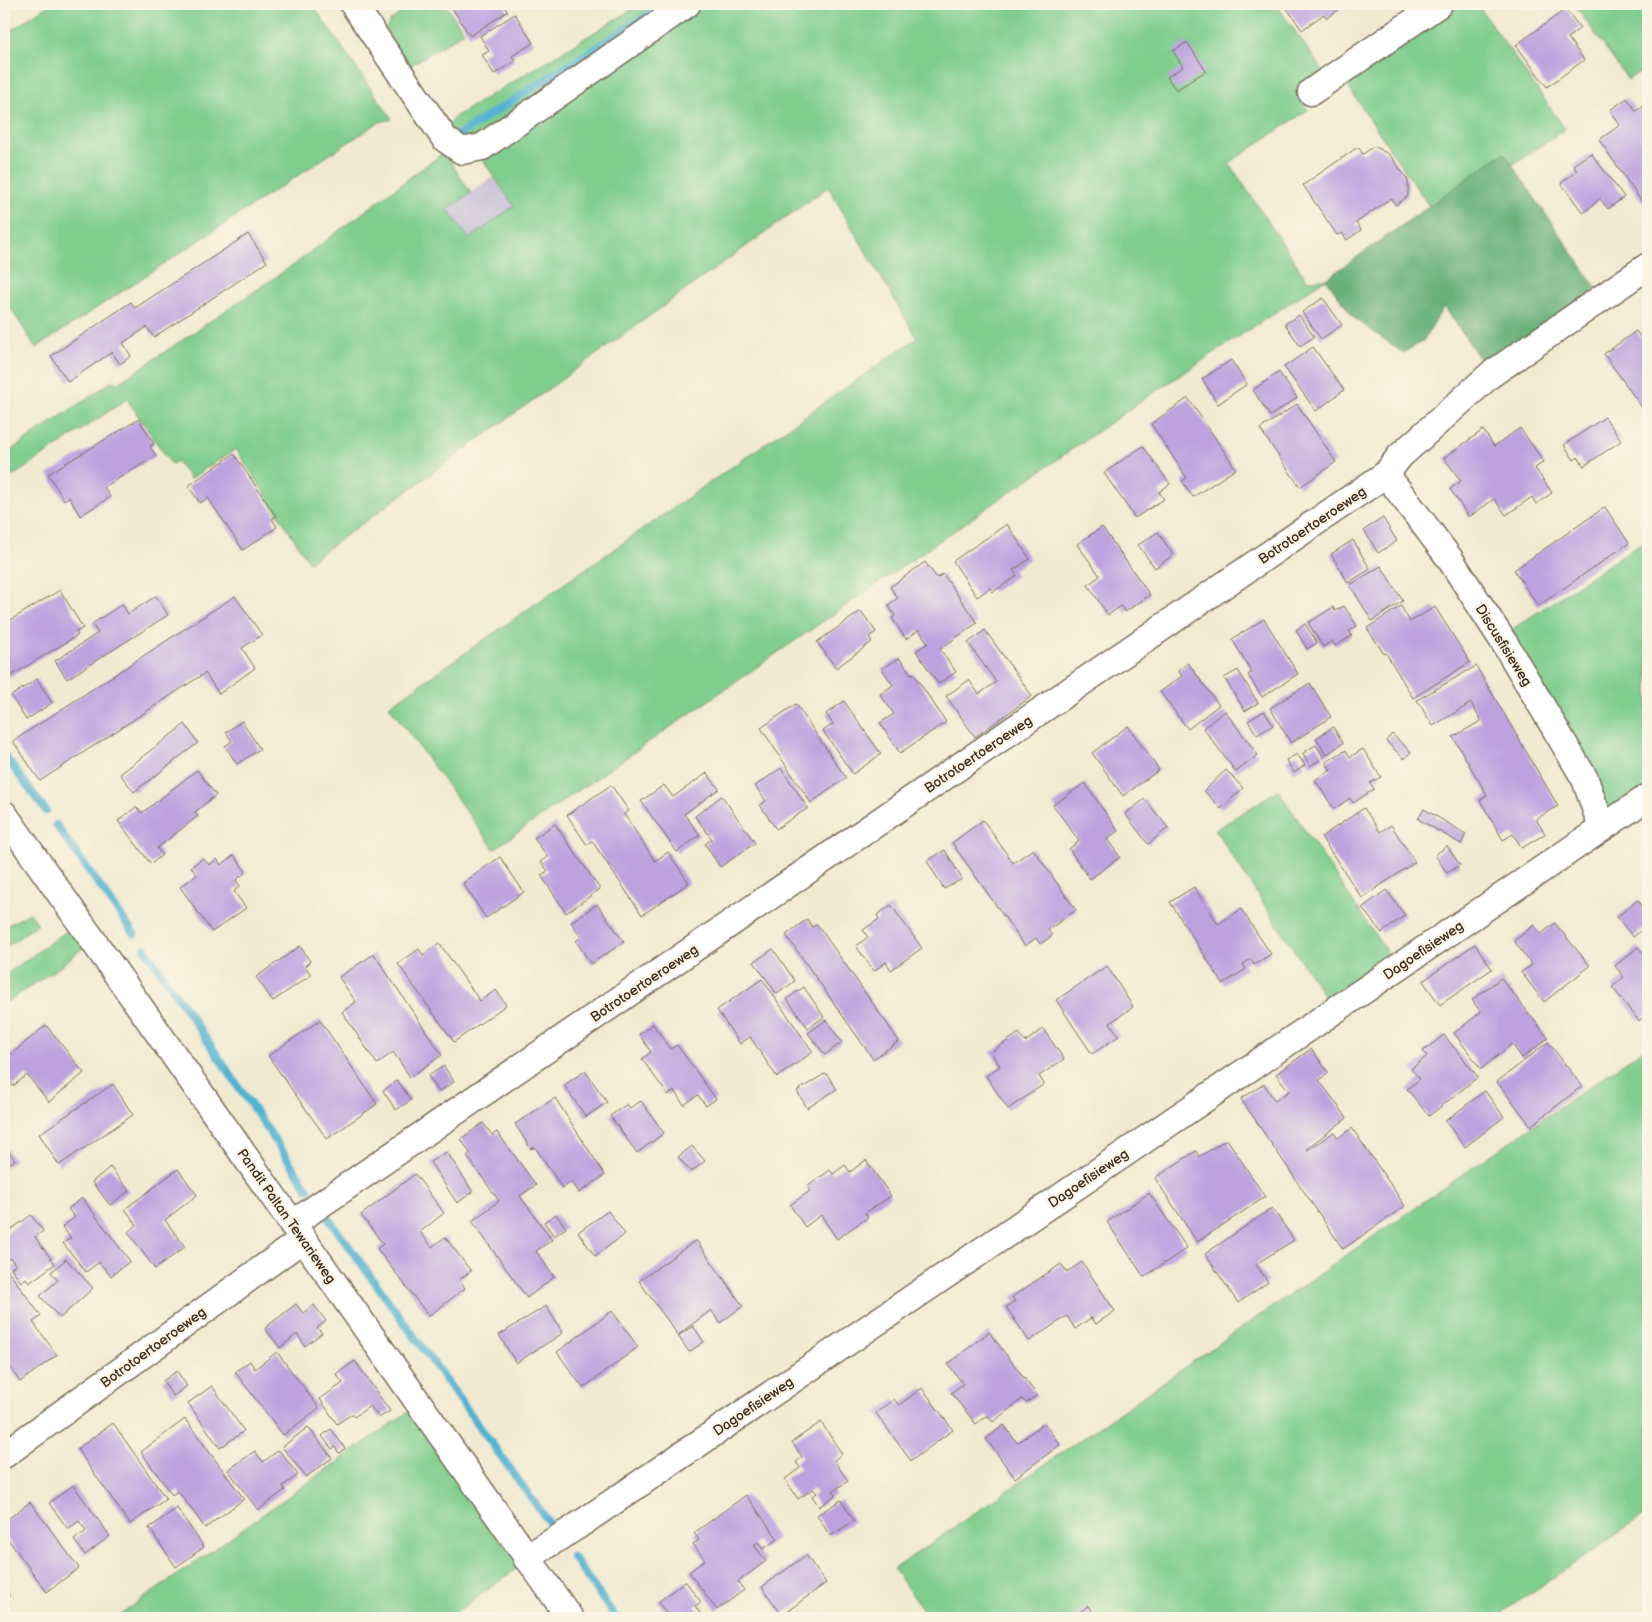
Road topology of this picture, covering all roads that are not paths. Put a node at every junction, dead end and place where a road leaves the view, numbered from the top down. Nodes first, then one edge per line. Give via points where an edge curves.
1 (353, 4) edge
2 (687, 4) edge
3 (1439, 4) edge
4 (1311, 92) dead end
5 (1648, 266) edge
6 (1386, 474) junction
7 (1648, 797) edge
8 (4, 814) edge
9 (1602, 828) junction
10 (298, 1231) junction
11 (4, 1455) edge
12 (526, 1558) junction
13 (570, 1618) edge

1 - 2 street via 445,139 462,151 482,147
3 - 4 street
5 - 6 street, Botrotoertoeroeweg via 1490,375 1400,456
6 - 9 street, Discusfisieweg via 1450,559 1505,644 1585,779
6 - 10 street, Botrotoertoeroeweg
7 - 9 street, Dagoefisieweg
8 - 10 street, Pandit Paltan Tewarieweg
9 - 12 street, Dagoefisieweg
10 - 11 street, Botrotoertoeroeweg
10 - 12 street, Pandit Paltan Tewarieweg
12 - 13 street, Pandit Paltan Tewarieweg

